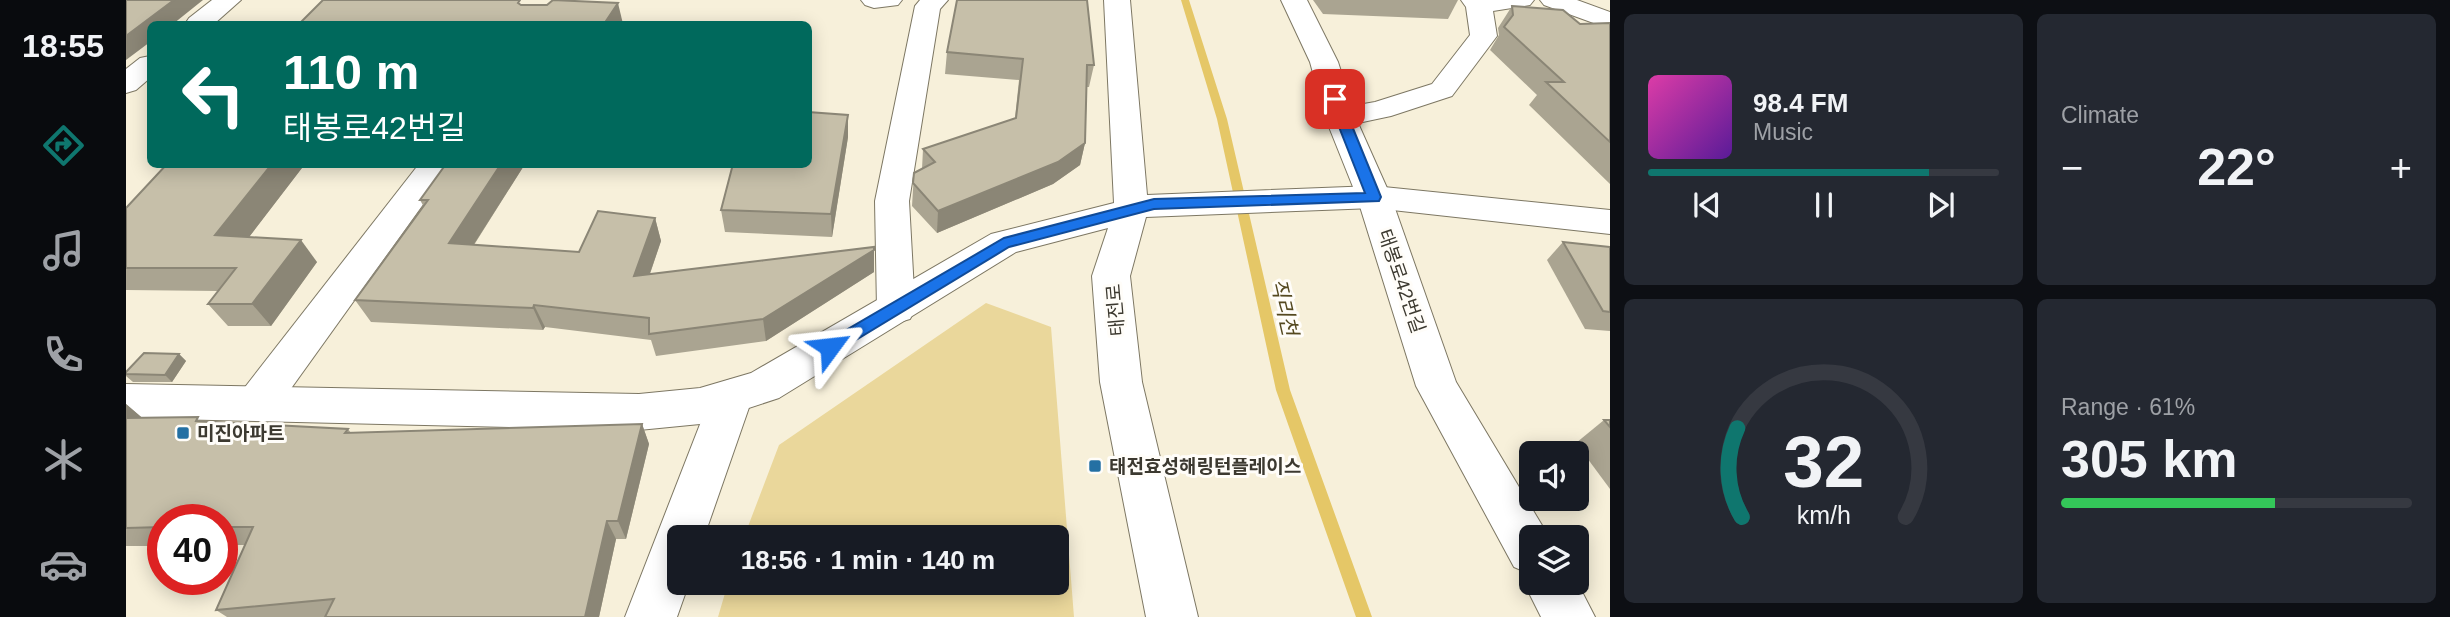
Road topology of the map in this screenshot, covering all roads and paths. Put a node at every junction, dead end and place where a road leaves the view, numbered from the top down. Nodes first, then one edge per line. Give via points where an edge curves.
1 (228, 0) edge
2 (874, 0) edge
3 (889, 0) edge
4 (935, 0) edge
5 (1117, 0) edge
6 (1294, 0) edge
7 (1521, 0) edge
8 (1553, 0) edge
9 (1477, 2) edge
10 (202, 21) edge
11 (1610, 21) edge
12 (147, 66) edge
13 (126, 84) edge
14 (1340, 117) junction
15 (433, 168) edge
16 (1374, 197) junction
17 (1142, 206) junction
18 (1610, 222) edge
19 (896, 309) junction
20 (732, 396) junction
21 (126, 401) edge
22 (257, 403) junction
23 (684, 525) edge
24 (1519, 530) edge
25 (667, 572) edge
26 (1556, 595) edge
27 (651, 617) edge
28 (1172, 617) edge
29 (1569, 617) edge

1 - 10 street
2 - 3 street
4 - 19 street via 928,6 892,201
5 - 17 street, 태전로
6 - 14 street, 태봉로42번길 via 1324,62
7 - 9 street
8 - 11 street
9 - 14 street via 1484,36 1442,90
12 - 13 street
14 - 16 street, 태봉로42번길
15 - 22 street
16 - 17 street
16 - 18 street
16 - 24 street, 태봉로42번길 via 1437,386
17 - 19 street via 1004,243
17 - 28 street, 태전로 via 1111,276 1121,382
19 - 20 street via 764,386
20 - 22 street via 700,406 639,412
20 - 23 street
21 - 22 street
25 - 27 street
26 - 29 street

